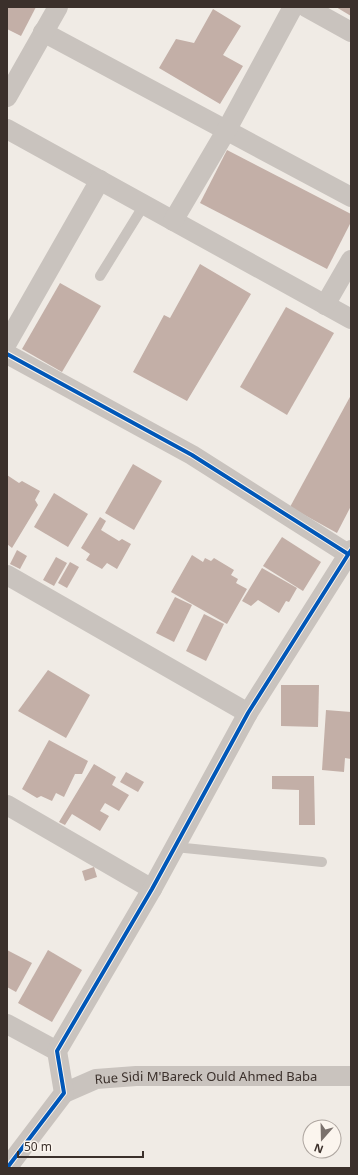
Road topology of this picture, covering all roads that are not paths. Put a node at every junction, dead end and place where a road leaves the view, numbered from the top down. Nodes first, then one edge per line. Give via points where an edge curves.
1 (58, 7) edge
2 (293, 7) edge
3 (306, 7) edge
4 (43, 32) junction
5 (351, 32) edge
6 (7, 97) edge
7 (7, 129) edge
8 (226, 131) junction
9 (100, 180) junction
10 (351, 197) edge
11 (144, 205) junction
12 (173, 221) junction
13 (351, 260) edge
14 (100, 276) dead end
15 (325, 305) junction
16 (351, 319) edge
17 (7, 343) edge
18 (7, 354) edge
19 (350, 552) edge
20 (7, 575) edge
21 (248, 713) junction
22 (7, 805) edge
23 (175, 847) junction
24 (322, 862) dead end
25 (152, 889) junction
26 (7, 1024) edge
27 (57, 1051) junction
28 (351, 1076) edge
29 (64, 1092) junction
30 (7, 1168) edge

1 - 4 street
2 - 8 street
3 - 5 street
4 - 6 street
4 - 8 street
7 - 9 street
8 - 10 street
8 - 12 street
9 - 11 street
9 - 17 street
11 - 12 street
11 - 14 lane
12 - 15 street
13 - 15 street
15 - 16 street
18 - 19 street via 192,455
19 - 21 street
20 - 21 street
21 - 23 street
22 - 25 street
23 - 24 lane
23 - 25 street
25 - 27 street
26 - 27 street
27 - 29 street
28 - 29 street, Rue Sidi M'Bareck Ould Ahmed Baba via 96,1078
29 - 30 street

